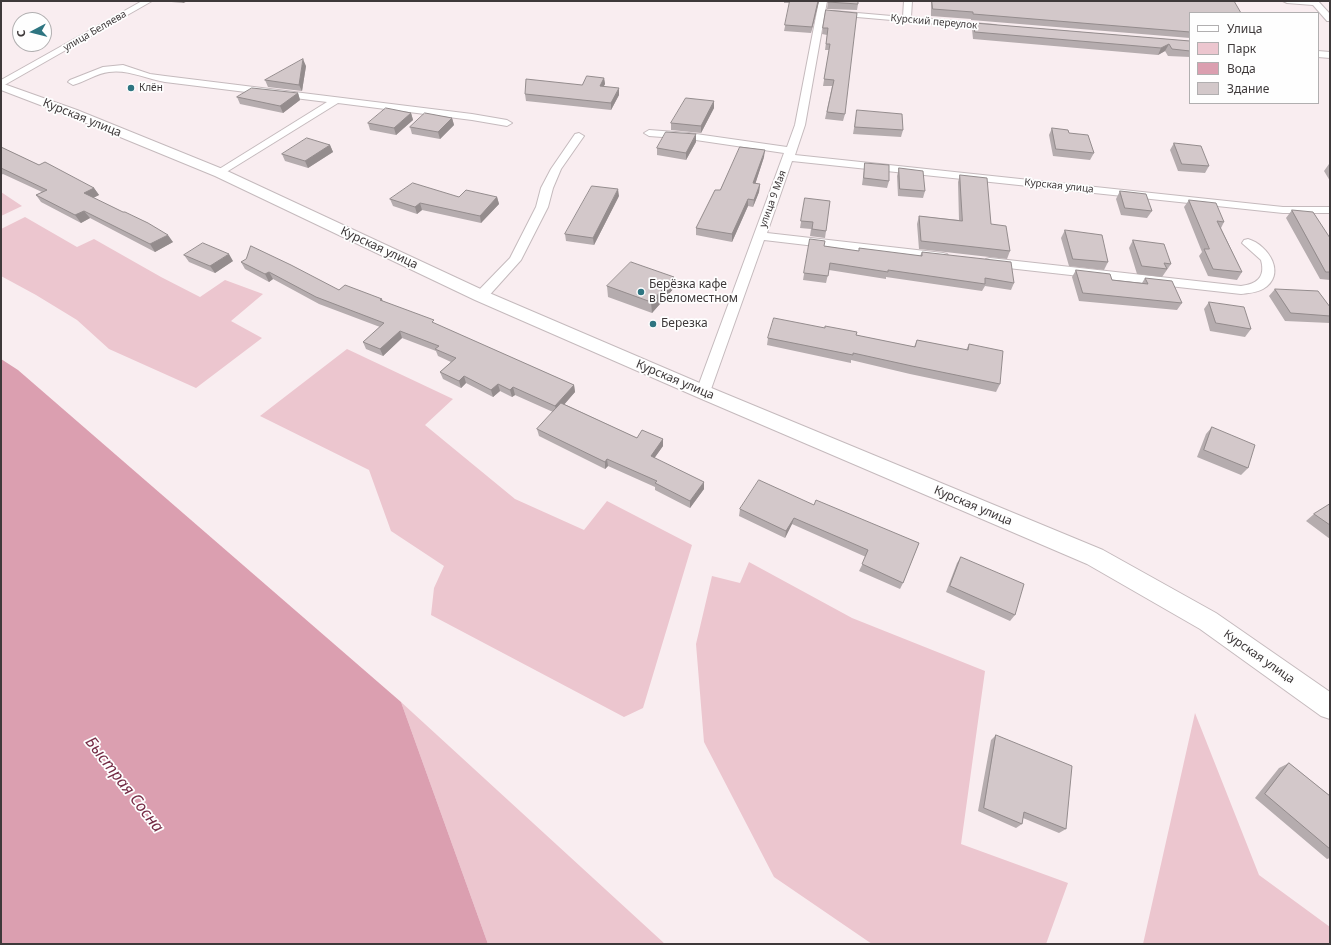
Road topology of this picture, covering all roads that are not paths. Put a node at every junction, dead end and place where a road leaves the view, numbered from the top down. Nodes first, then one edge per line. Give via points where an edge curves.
1 (148, 1) edge
2 (908, 1) edge
3 (1287, 1) edge
4 (1315, 2) edge
5 (822, 7) edge
6 (907, 19) junction
7 (1330, 20) edge
8 (1001, 27) edge
9 (1319, 54) edge
10 (1330, 55) edge
11 (73, 82) dead end
12 (1, 85) edge
13 (337, 100) junction
14 (507, 123) dead end
15 (649, 133) dead end
16 (579, 136) dead end
17 (789, 154) junction
18 (220, 173) junction
19 (1330, 210) edge
20 (760, 236) junction
21 (1248, 242) dead end
22 (956, 258) edge
23 (980, 261) edge
24 (481, 296) junction
25 (703, 392) junction
26 (1330, 707) edge

1 - 12 street, улица Беляева
2 - 6 street
3 - 4 street
4 - 7 street
5 - 6 street, Курский переулок
5 - 17 street, улица 9 Мая via 800,125
6 - 8 street, Курский переулок
9 - 10 street
11 - 13 street via 106,70 123,68 165,79
12 - 18 street, Курская улица
13 - 14 street
13 - 18 street
15 - 17 street, Курская улица via 689,136
16 - 24 street via 556,170 547,188 542,208 515,260
17 - 19 street, Курская улица via 1283,210
17 - 20 street, улица 9 Мая
18 - 24 street, Курская улица
20 - 22 street
20 - 25 street, улица 9 Мая
21 - 23 street via 1266,260 1268,267 1265,280 1260,285 1241,290
24 - 25 street, Курская улица
25 - 26 street, Курская улица via 1095,557 1208,621

